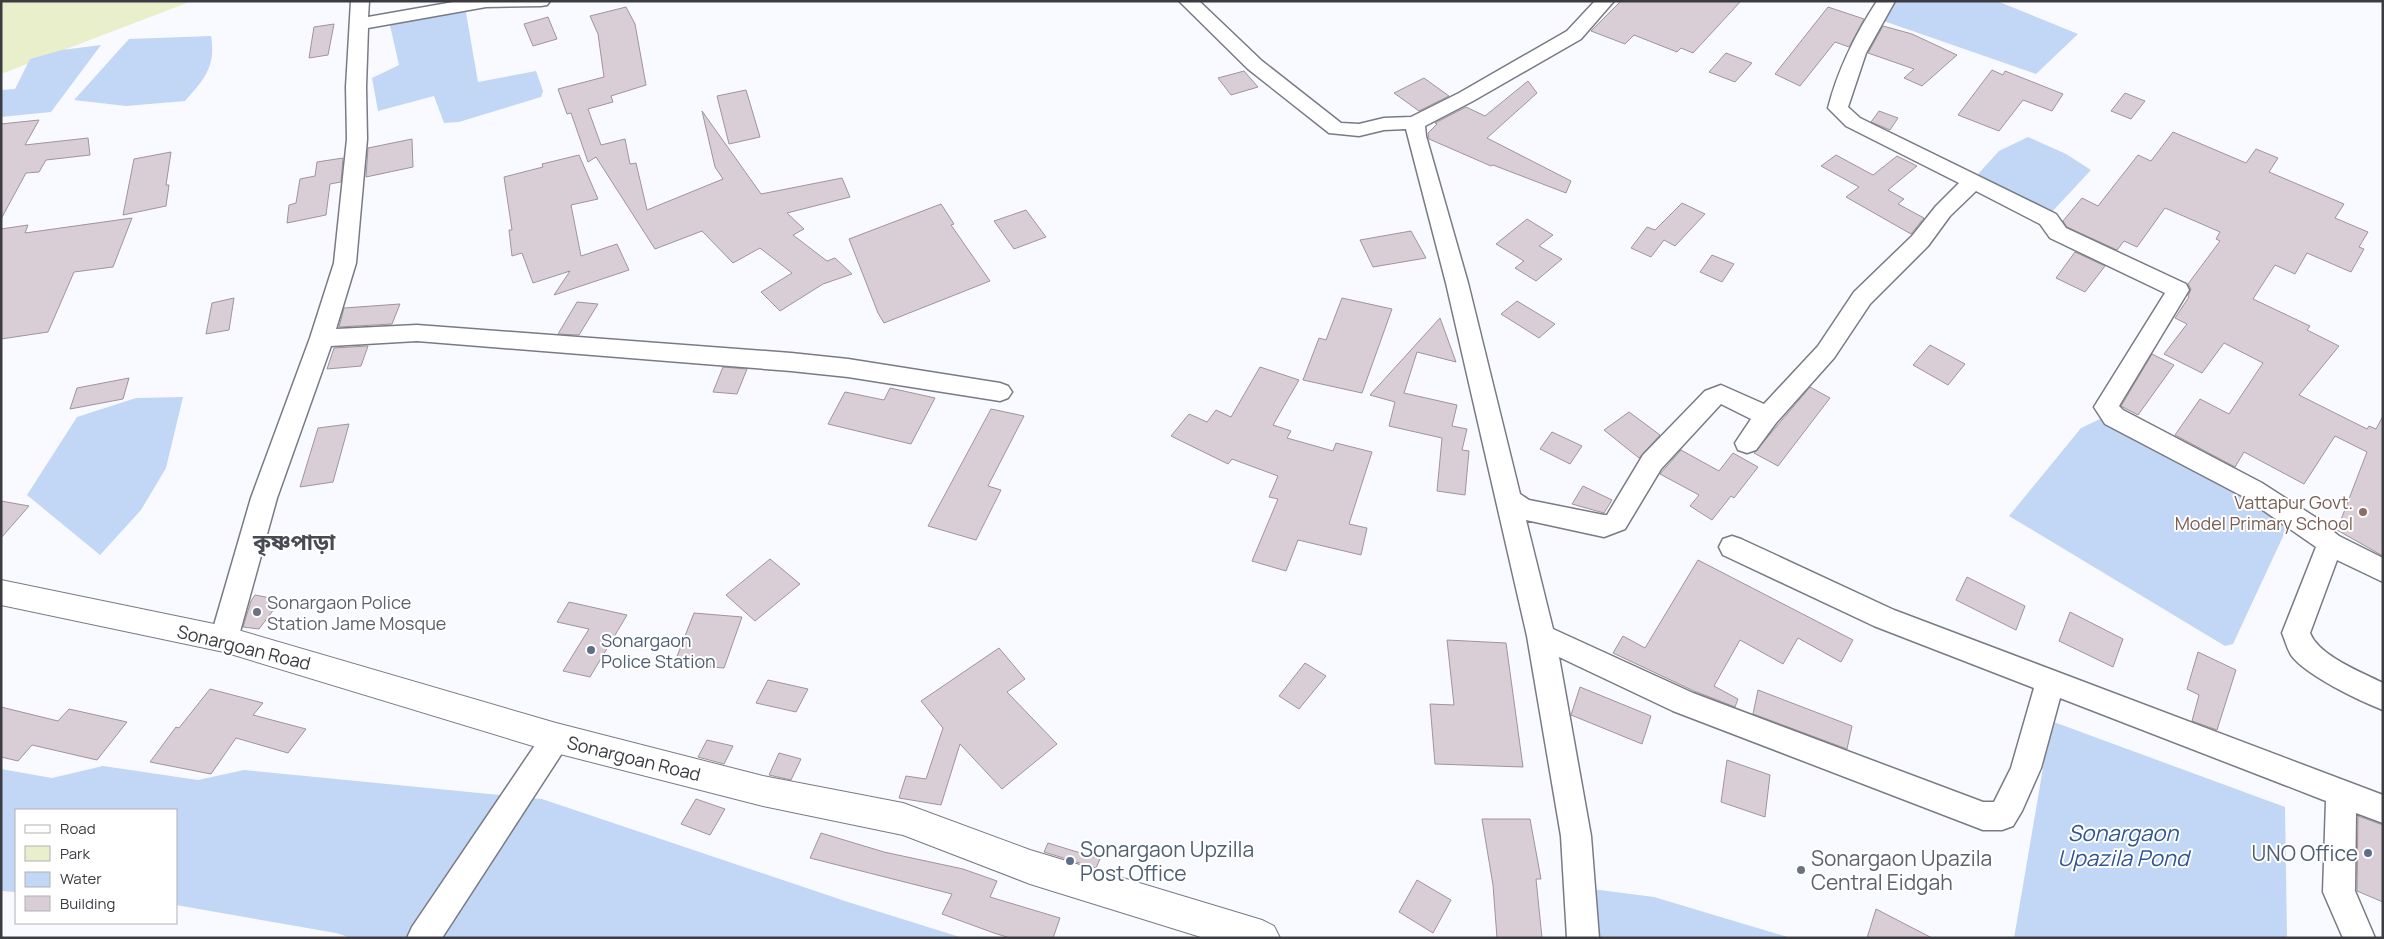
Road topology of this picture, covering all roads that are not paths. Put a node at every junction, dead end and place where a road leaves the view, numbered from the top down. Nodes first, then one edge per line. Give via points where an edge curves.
1 (360, 1) edge
2 (511, 1) edge
3 (541, 1) edge
4 (1188, 1) edge
5 (1605, 1) edge
6 (1886, 1) edge
7 (359, 24) junction
8 (1415, 123) junction
9 (1973, 182) junction
10 (322, 338) junction
11 (1000, 392) dead end
12 (1767, 416) junction
13 (1746, 443) dead end
14 (1507, 499) junction
15 (2330, 544) junction
16 (1732, 547) dead end
17 (2383, 571) edge
18 (1, 592) edge
19 (1541, 636) junction
20 (224, 639) junction
21 (2050, 682) junction
22 (2383, 697) edge
23 (547, 751) junction
24 (2341, 793) junction
25 (2383, 809) edge
26 (423, 938) edge
27 (1262, 938) edge
28 (1583, 938) edge
29 (2359, 938) edge

1 - 7 street
2 - 3 street
2 - 7 street via 486,2
4 - 8 street via 1255,65 1336,129 1359,130 1384,124
5 - 8 street via 1574,35
6 - 9 street via 1869,27 1844,82 1838,108 1853,122
7 - 10 street via 357,139 345,264
8 - 14 street
9 - 12 street via 1862,298 1826,352
9 - 15 street via 2048,218 2058,233 2178,290 2106,407 2114,417 2301,520
10 - 11 street via 417,333 791,362
10 - 20 street via 264,498
12 - 13 street
12 - 14 street via 1721,394 1713,397 1652,462 1616,522 1604,526 1523,509
14 - 19 street
15 - 17 street
15 - 22 street via 2296,633 2302,648 2329,670
16 - 21 street via 1884,618
18 - 20 main road, Sonargoan Road
19 - 21 street via 1683,702 1983,816 2002,816 2016,795
19 - 28 street via 1576,836
20 - 23 main road, Sonargoan Road
21 - 24 street
23 - 26 street
23 - 27 main road, Sonargoan Road via 903,819 1030,867
24 - 25 street
24 - 29 street via 2339,892

